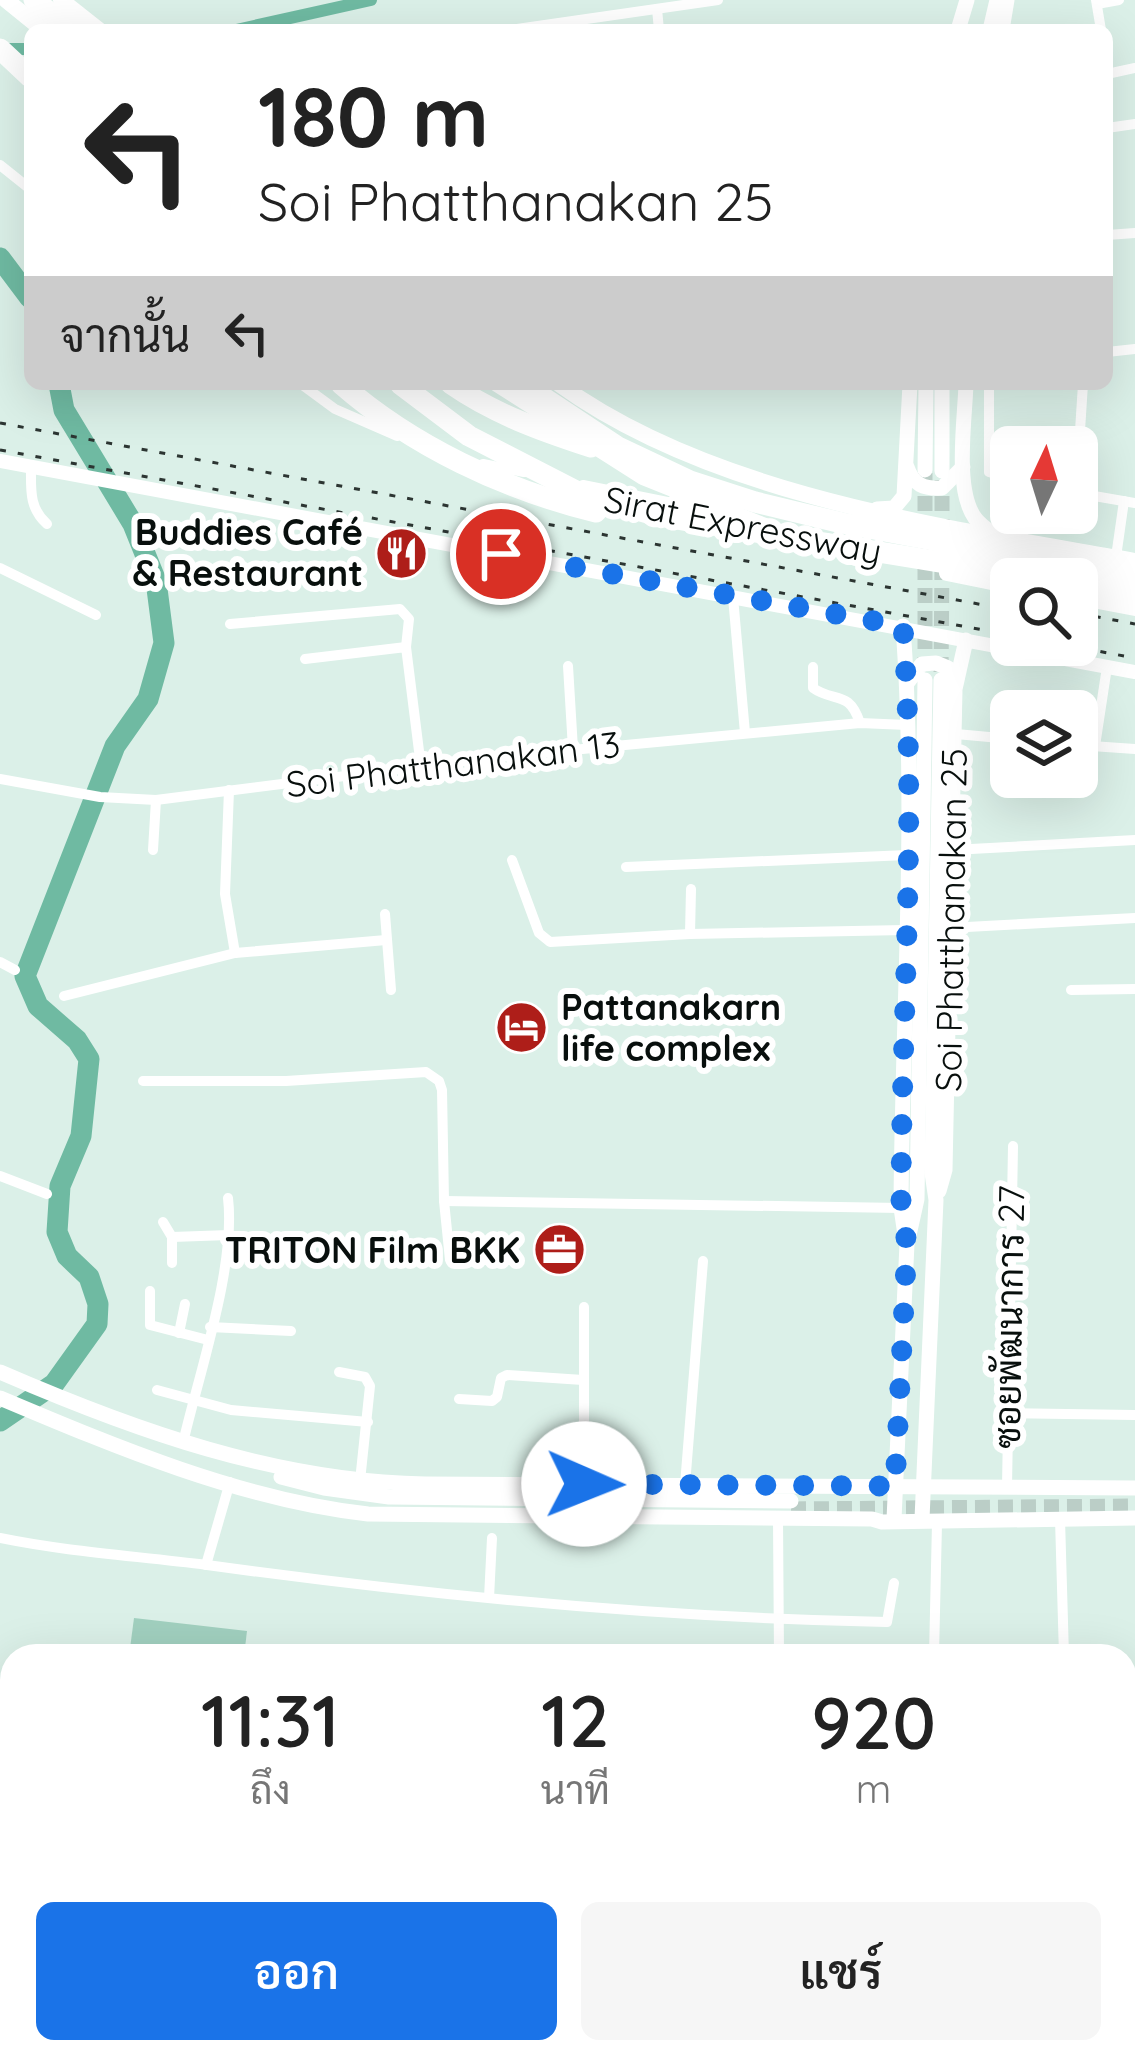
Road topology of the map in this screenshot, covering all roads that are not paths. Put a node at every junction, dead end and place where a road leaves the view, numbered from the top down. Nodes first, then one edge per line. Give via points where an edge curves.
1 (6, 0) edge
2 (34, 0) edge
3 (62, 0) edge
4 (718, 0) edge
5 (1119, 0) edge
6 (1096, 2) edge
7 (657, 9) junction
8 (36, 24) edge
9 (64, 24) edge
10 (92, 24) edge
11 (552, 24) edge
12 (658, 24) edge
13 (0, 49) edge
14 (24, 71) edge
15 (0, 166) edge
16 (24, 185) edge
17 (310, 390) edge
18 (350, 390) edge
19 (408, 390) edge
20 (461, 390) edge
21 (506, 390) edge
22 (532, 390) edge
23 (567, 390) edge
24 (910, 390) edge
25 (927, 390) edge
26 (941, 390) edge
27 (966, 390) edge
28 (989, 390) edge
29 (1083, 390) edge
30 (1080, 426) edge
31 (591, 447) junction
32 (452, 457) junction
33 (0, 461) edge
34 (907, 465) junction
35 (31, 467) junction
36 (963, 467) junction
37 (990, 472) edge
38 (1098, 497) edge
39 (1129, 502) edge
40 (874, 509) junction
41 (739, 517) junction
42 (46, 524) dead end
43 (776, 530) junction
44 (997, 536) junction
45 (1125, 559) edge
46 (0, 568) edge
47 (990, 570) edge
48 (1135, 578) edge
49 (990, 582) edge
50 (1098, 589) edge
51 (1135, 596) edge
52 (733, 597) junction
53 (1098, 601) edge
54 (1135, 608) edge
55 (96, 615) dead end
56 (230, 624) dead end
57 (903, 626) junction
58 (966, 640) junction
59 (406, 647) junction
60 (305, 659) dead end
61 (568, 666) dead end
62 (1107, 667) junction
63 (813, 668) dead end
64 (1135, 672) edge
65 (907, 683) junction
66 (940, 683) junction
67 (860, 723) junction
68 (907, 724) junction
69 (1098, 726) edge
70 (745, 734) junction
71 (956, 734) junction
72 (990, 737) edge
73 (1098, 746) edge
74 (573, 749) junction
75 (1135, 749) edge
76 (421, 767) junction
77 (0, 779) edge
78 (230, 790) junction
79 (156, 800) junction
80 (1135, 840) edge
81 (971, 849) dead end
82 (153, 850) dead end
83 (907, 855) junction
84 (512, 860) dead end
85 (626, 867) dead end
86 (691, 889) dead end
87 (386, 914) dead end
88 (1135, 918) edge
89 (967, 927) dead end
90 (905, 931) junction
91 (690, 934) junction
92 (386, 940) junction
93 (235, 953) junction
94 (0, 962) edge
95 (15, 970) dead end
96 (391, 989) dead end
97 (1135, 989) edge
98 (1071, 990) dead end
99 (64, 996) dead end
100 (143, 1081) dead end
101 (1013, 1146) dead end
102 (0, 1176) edge
103 (47, 1195) dead end
104 (228, 1198) dead end
105 (936, 1200) junction
106 (443, 1201) junction
107 (901, 1208) junction
108 (163, 1222) dead end
109 (229, 1234) junction
110 (172, 1237) junction
111 (907, 1244) junction
112 (450, 1261) dead end
113 (172, 1262) dead end
114 (704, 1262) dead end
115 (150, 1291) dead end
116 (185, 1304) dead end
117 (584, 1307) dead end
118 (291, 1330) dead end
119 (179, 1333) junction
120 (209, 1334) junction
121 (339, 1372) dead end
122 (7, 1375) edge
123 (583, 1379) junction
124 (899, 1382) junction
125 (928, 1383) junction
126 (157, 1390) dead end
127 (0, 1398) edge
128 (459, 1400) dead end
129 (193, 1401) junction
130 (1007, 1413) junction
131 (1135, 1415) edge
132 (368, 1422) junction
133 (191, 1445) junction
134 (361, 1480) junction
135 (235, 1484) junction
136 (584, 1484) junction
137 (685, 1485) junction
138 (895, 1486) junction
139 (923, 1486) junction
140 (1007, 1487) junction
141 (1135, 1488) edge
142 (788, 1507) junction
143 (1135, 1518) edge
144 (872, 1519) junction
145 (894, 1519) junction
146 (1060, 1519) junction
147 (929, 1521) junction
148 (0, 1538) edge
149 (492, 1538) dead end
150 (206, 1565) junction
151 (894, 1583) dead end
152 (489, 1598) junction
153 (777, 1620) junction
154 (778, 1644) edge
155 (934, 1644) edge
156 (1064, 1644) edge

1 - 8 main road
2 - 9 highway
3 - 10 main road
4 - 7 street
5 - 6 street
7 - 11 street
7 - 12 street
13 - 14 highway
15 - 16 street
17 - 32 street via 335,409
18 - 32 highway
19 - 47 highway, Sirat Expressway via 469,436 584,495 658,516
20 - 31 highway
21 - 31 main road
22 - 48 highway, Sirat Expressway via 618,447 755,502
23 - 40 main road via 690,456
24 - 34 main road
25 - 26 main road via 934,471
27 - 36 main road
28 - 37 street
29 - 30 street
31 - 41 main road
32 - 41 street
32 - 43 highway via 597,512
33 - 35 street
34 - 36 main road via 929,488 941,488
34 - 40 main road via 902,501
35 - 42 street via 31,501
35 - 52 street
36 - 44 main road via 970,509
38 - 39 street
39 - 45 street
40 - 44 main road
41 - 43 main road
43 - 49 main road
44 - 45 main road
46 - 55 street
50 - 51 highway
52 - 57 street
52 - 70 street
53 - 54 main road
56 - 59 street via 400,609 409,619
57 - 58 street
57 - 65 main road, Soi Phatthanakan 25
58 - 62 street
58 - 66 main road, Soi Phatthanakan 25
59 - 60 street
59 - 76 street
61 - 74 street
62 - 64 street
62 - 69 street
63 - 67 street via 813,688 842,696
65 - 66 main road via 922,664 936,663 954,675
65 - 68 main road, Soi Phatthanakan 25
66 - 71 main road, Soi Phatthanakan 25
66 - 105 main road, Soi Phatthanakan 25
66 - 111 main road, Soi Phatthanakan 25 via 916,1199
67 - 68 street, Soi Phatthanakan 13
67 - 70 street, Soi Phatthanakan 13
68 - 83 main road, Soi Phatthanakan 25
70 - 74 street, Soi Phatthanakan 13
71 - 72 street
71 - 105 main road, Soi Phatthanakan 25 via 945,1170
73 - 75 street
74 - 76 street, Soi Phatthanakan 13
76 - 78 street, Soi Phatthanakan 13
77 - 79 street, Soi Phatthanakan 13
78 - 79 street, Soi Phatthanakan 13
78 - 93 street via 225,894
79 - 82 street
80 - 81 street
83 - 85 street
83 - 90 main road, Soi Phatthanakan 25
84 - 91 street via 544,940
86 - 91 street
87 - 92 street
88 - 89 street
90 - 91 street
90 - 107 main road, Soi Phatthanakan 25
92 - 93 street
92 - 96 street
93 - 99 street
94 - 95 street
97 - 98 street
100 - 106 street via 426,1072 442,1090
101 - 130 street, ซอยพัฒนาการ 27
102 - 103 street
104 - 109 street
105 - 125 main road, Soi Phatthanakan 25
106 - 107 street
106 - 112 street
107 - 111 main road, Soi Phatthanakan 25
108 - 110 street
109 - 110 street
109 - 120 street
110 - 113 street
111 - 124 main road, Soi Phatthanakan 25
114 - 137 street
115 - 119 street via 150,1325
116 - 119 street
117 - 123 street
118 - 120 street
119 - 120 street
120 - 129 street
121 - 132 street via 368,1379
122 - 133 main road
123 - 128 street via 507,1375 492,1401
123 - 136 street
124 - 125 main road
124 - 138 main road, Soi Phatthanakan 25
125 - 139 main road, Soi Phatthanakan 25
126 - 129 street
127 - 135 main road
129 - 132 street
129 - 133 street
130 - 131 street
130 - 140 street, ซอยพัฒนาการ 27
132 - 134 street
133 - 134 main road
133 - 142 main road via 300,1482 389,1497
134 - 136 main road
135 - 142 main road via 389,1508
135 - 150 street
136 - 137 main road
137 - 142 main road
138 - 139 main road
138 - 142 main road
138 - 145 main road, Soi Phatthanakan 25
139 - 140 main road
139 - 147 main road, Soi Phatthanakan 25
140 - 141 main road
142 - 144 main road
142 - 153 street
143 - 146 main road
144 - 145 main road
144 - 147 main road
145 - 147 main road
146 - 147 main road
146 - 156 street
147 - 155 street
148 - 150 street
149 - 152 street
150 - 152 street
151 - 153 street via 886,1623
152 - 153 street
153 - 154 street

